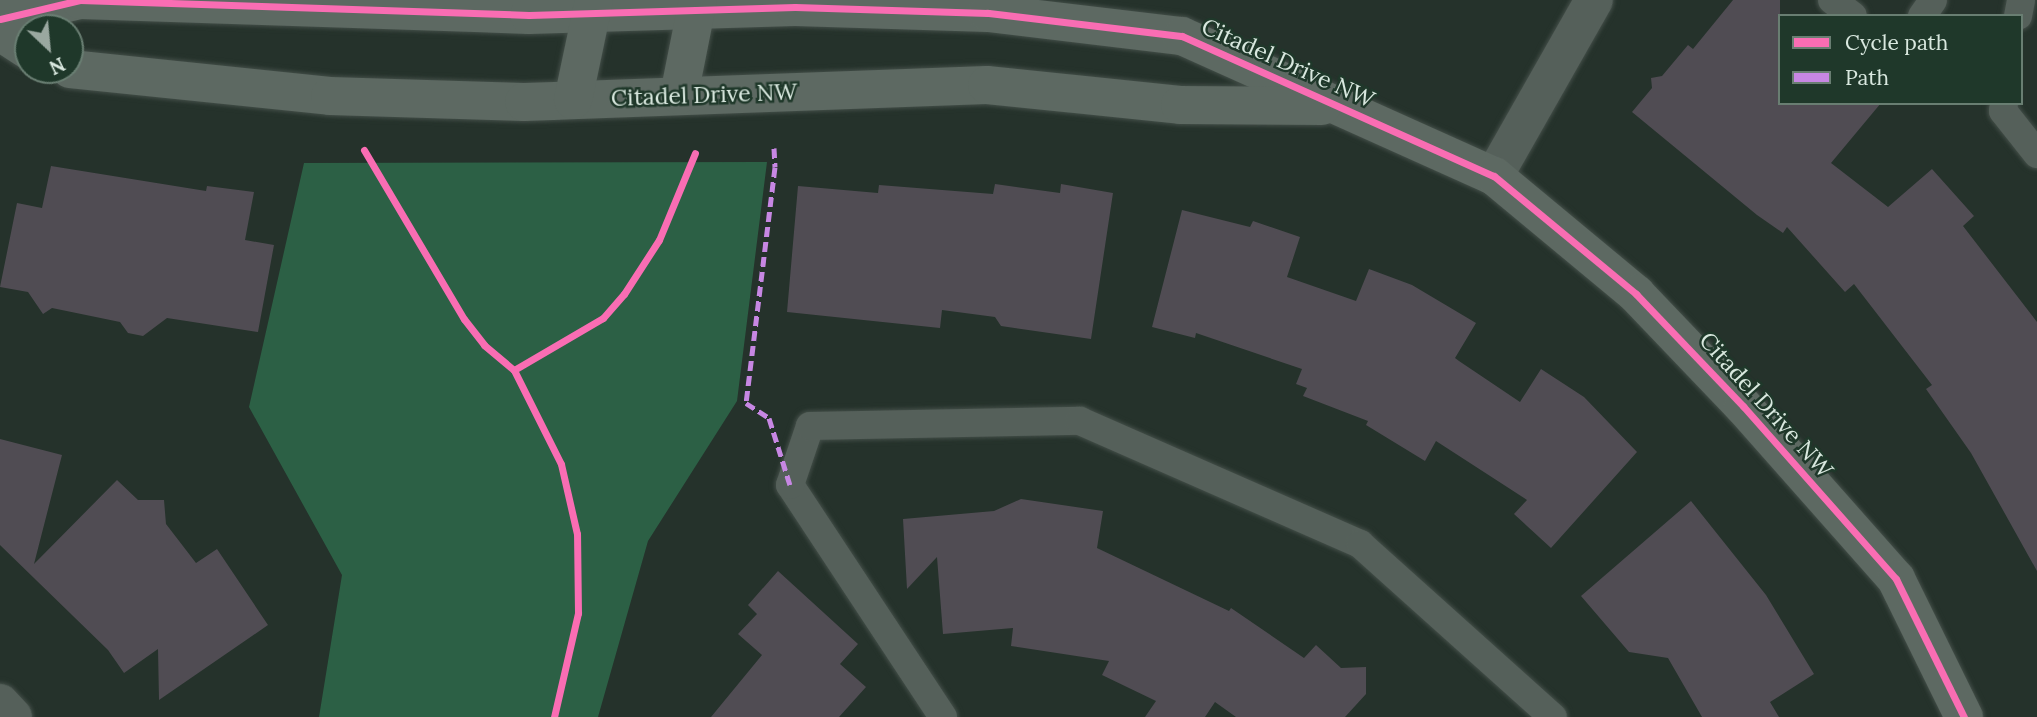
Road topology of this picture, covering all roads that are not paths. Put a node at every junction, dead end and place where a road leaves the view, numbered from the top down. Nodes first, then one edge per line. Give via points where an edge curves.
1 (1594, 0) edge
2 (1832, 0) edge
3 (696, 4) edge
4 (593, 5) edge
5 (1850, 14) edge
6 (0, 19) edge
7 (84, 70) edge
8 (679, 95) junction
9 (573, 100) junction
10 (2004, 105) edge
11 (1338, 107) junction
12 (2037, 154) edge
13 (1494, 176) junction
14 (0, 703) edge
15 (13, 717) edge
16 (943, 717) edge
17 (1553, 717) edge
18 (1964, 717) edge

1 - 13 street
2 - 5 lane
3 - 4 street, Citadel Drive NW
3 - 8 street
3 - 11 street, Citadel Drive NW via 988,13 1182,36
4 - 6 street, Citadel Drive NW via 529,15 80,0
4 - 9 street
7 - 9 street, Citadel Drive NW via 330,96
8 - 9 street, Citadel Drive NW
8 - 11 street, Citadel Drive NW via 987,85 1180,105
10 - 12 lane via 2003,111
11 - 13 street, Citadel Drive NW
13 - 18 street, Citadel Drive NW via 1636,294 1743,406 1896,579
14 - 15 street
16 - 17 lane via 790,485 810,426 1080,421 1360,544

